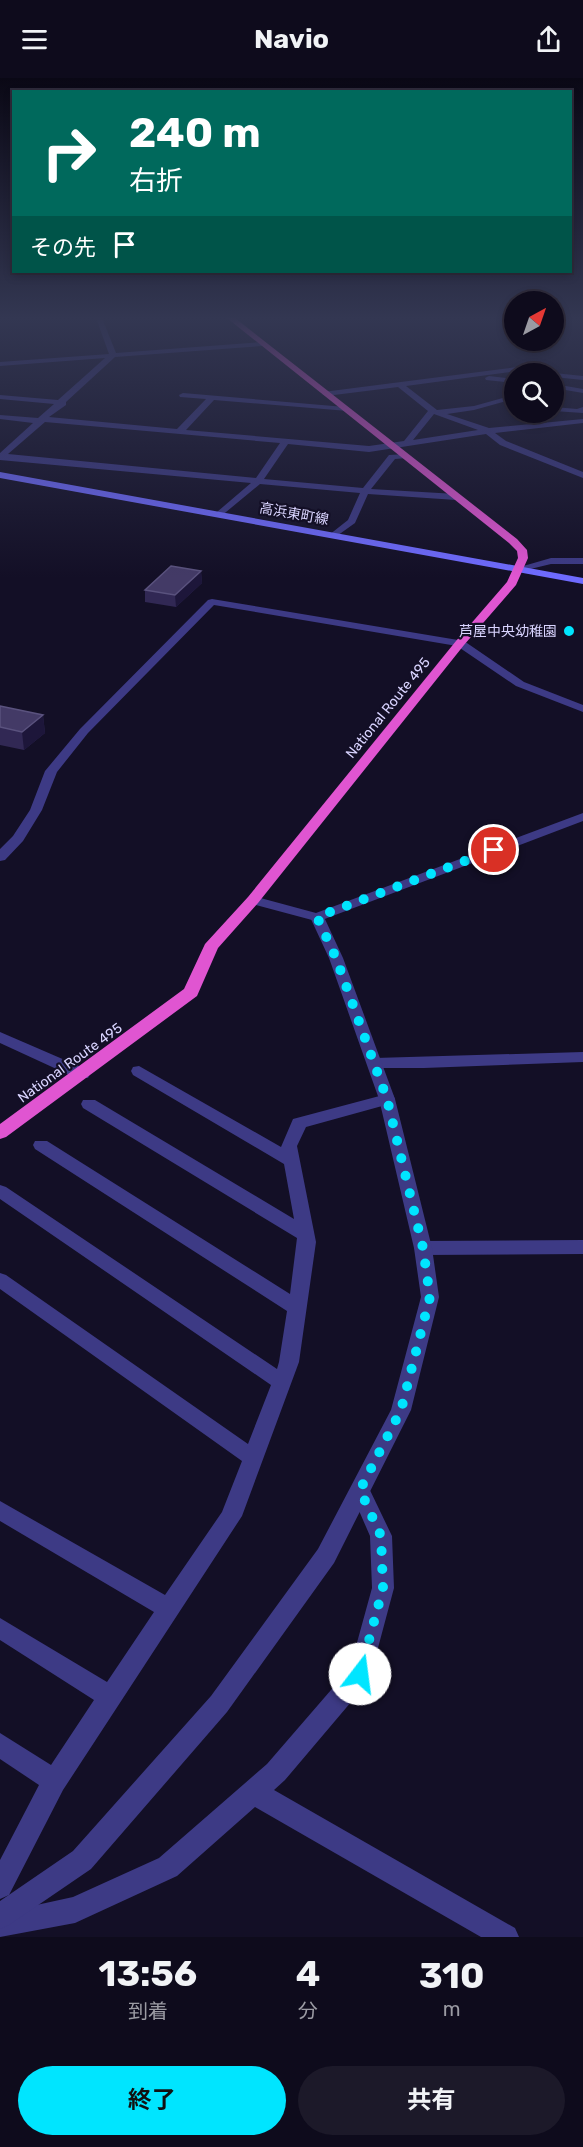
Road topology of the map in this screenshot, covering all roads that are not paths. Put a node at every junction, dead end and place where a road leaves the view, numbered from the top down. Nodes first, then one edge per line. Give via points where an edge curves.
1 (61, 405) edge
2 (205, 405) edge
3 (294, 405) edge
4 (340, 405) edge
5 (426, 405) edge
6 (485, 405) edge
7 (345, 409) junction
8 (583, 409) edge
9 (564, 410) edge
10 (435, 412) junction
11 (0, 417) edge
12 (42, 420) junction
13 (583, 421) edge
14 (180, 431) junction
15 (488, 431) junction
16 (286, 441) junction
17 (401, 449) junction
18 (0, 457) edge
19 (0, 475) edge
20 (583, 475) edge
21 (258, 481) junction
22 (365, 491) junction
23 (456, 497) junction
24 (220, 514) junction
25 (334, 535) junction
26 (583, 561) edge
27 (518, 569) junction
28 (583, 581) edge
29 (460, 643) junction
30 (583, 709) edge
31 (583, 817) edge
32 (0, 857) edge
33 (253, 900) junction
34 (317, 917) junction
35 (0, 1037) edge
36 (583, 1057) edge
37 (375, 1063) junction
38 (140, 1071) dead end
39 (82, 1074) junction
40 (387, 1099) junction
41 (89, 1104) dead end
42 (0, 1132) edge
43 (41, 1145) dead end
44 (292, 1161) junction
45 (0, 1191) edge
46 (305, 1234) junction
47 (583, 1247) edge
48 (423, 1248) junction
49 (0, 1280) edge
50 (297, 1308) junction
51 (282, 1382) junction
52 (253, 1458) junction
53 (360, 1490) junction
54 (0, 1510) edge
55 (169, 1609) junction
56 (0, 1628) edge
57 (110, 1697) junction
58 (0, 1744) edge
59 (54, 1781) junction
60 (253, 1792) junction
61 (0, 1886) edge
62 (0, 1916) edge
63 (0, 1926) edge
64 (506, 1937) edge

1 - 12 street
2 - 14 street
3 - 7 street
4 - 7 highway
5 - 10 street
6 - 10 street
7 - 17 highway
8 - 9 street
10 - 15 street
10 - 17 street
11 - 12 street
12 - 14 street
12 - 18 street
13 - 15 street
14 - 16 street
15 - 17 street
15 - 20 street via 503,443
16 - 17 street
16 - 21 street
17 - 22 street
17 - 23 highway
18 - 21 street
19 - 24 main road, 高浜東町線
21 - 22 street
21 - 24 street
22 - 23 street
22 - 25 street via 352,521
23 - 27 highway via 522,550
24 - 25 main road, 高浜東町線
25 - 27 main road, 高浜東町線
26 - 27 street via 551,561
27 - 28 main road, 高浜東町線
27 - 29 highway, National Route 495 via 512,582
29 - 30 street via 520,684
29 - 32 street via 212,602 84,731 51,771 36,810
29 - 33 highway, National Route 495
31 - 34 street
33 - 34 street
33 - 39 highway, National Route 495 via 210,947 191,992
34 - 37 street
35 - 39 street
36 - 37 street
37 - 40 street
38 - 44 street
39 - 42 highway, National Route 495
40 - 44 street via 299,1123 289,1146
40 - 48 street
41 - 46 street
43 - 50 street
44 - 46 street
45 - 51 street
46 - 50 street
47 - 48 street
48 - 53 street via 430,1297 404,1399
49 - 52 street
50 - 51 street
51 - 52 street
52 - 55 street via 231,1516
53 - 60 street via 381,1536 383,1588 360,1674 276,1772
53 - 62 street via 326,1556 219,1704 82,1860
54 - 55 street
55 - 57 street
56 - 57 street
57 - 59 street
58 - 59 street
59 - 61 street
60 - 63 street via 168,1867 75,1910
60 - 64 street

